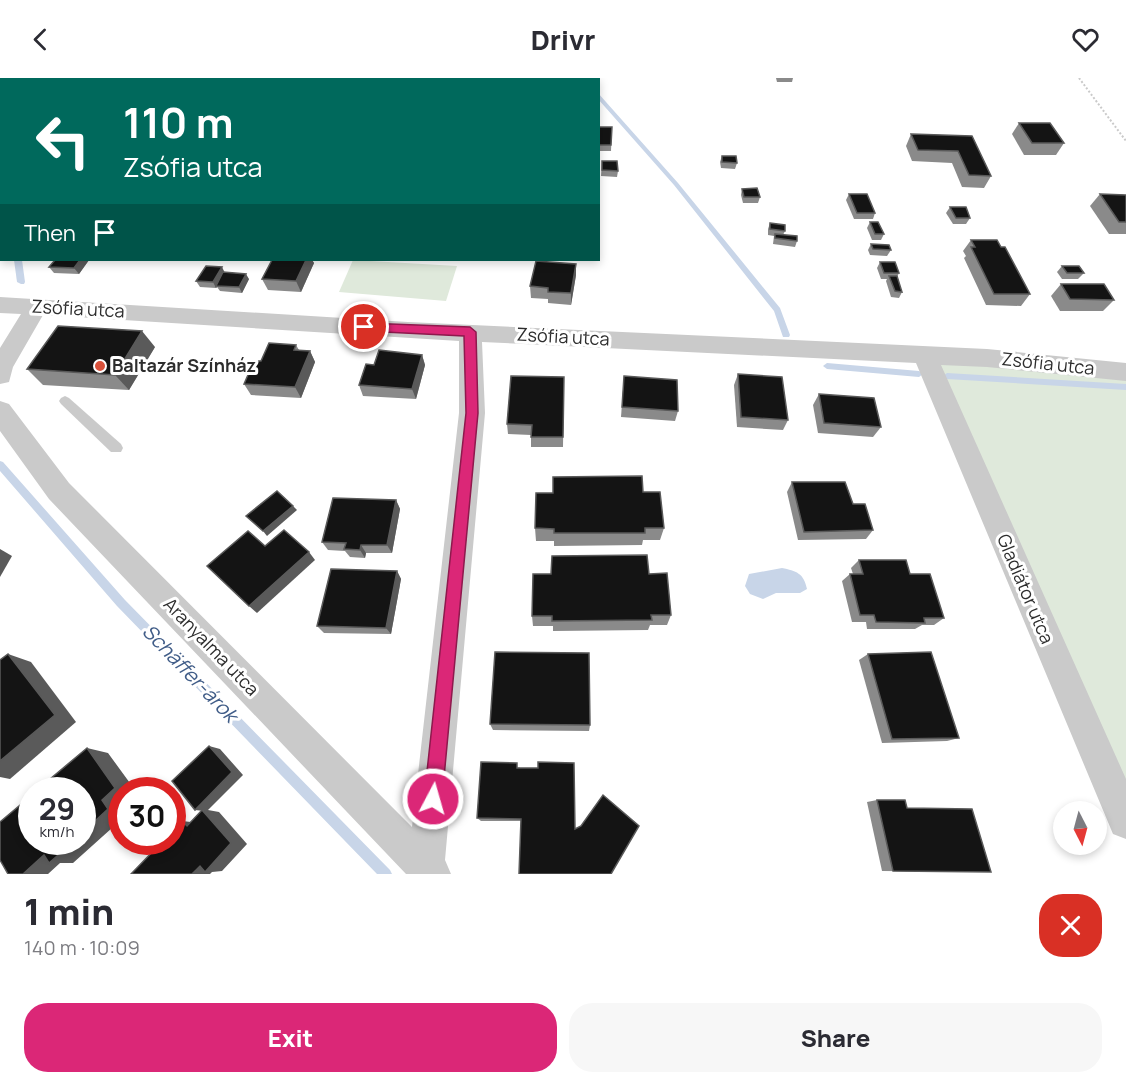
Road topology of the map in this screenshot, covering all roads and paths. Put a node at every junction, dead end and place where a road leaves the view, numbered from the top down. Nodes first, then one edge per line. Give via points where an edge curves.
1 (1079, 78) edge
2 (1126, 141) edge
3 (0, 305) edge
4 (37, 307) junction
5 (470, 332) junction
6 (925, 356) junction
7 (1126, 372) edge
8 (0, 375) edge
9 (65, 401) dead end
10 (0, 411) edge
11 (116, 448) dead end
12 (1126, 821) edge
13 (428, 872) edge

1 - 2 path
3 - 4 street, Zsófia utca
4 - 5 street, Zsófia utca
4 - 8 street via 1,366
5 - 6 street, Zsófia utca
5 - 13 street via 472,413
6 - 7 street, Zsófia utca
6 - 12 street, Gladiátor utca
9 - 11 lane
10 - 13 street, Aranyalma utca via 59,491

